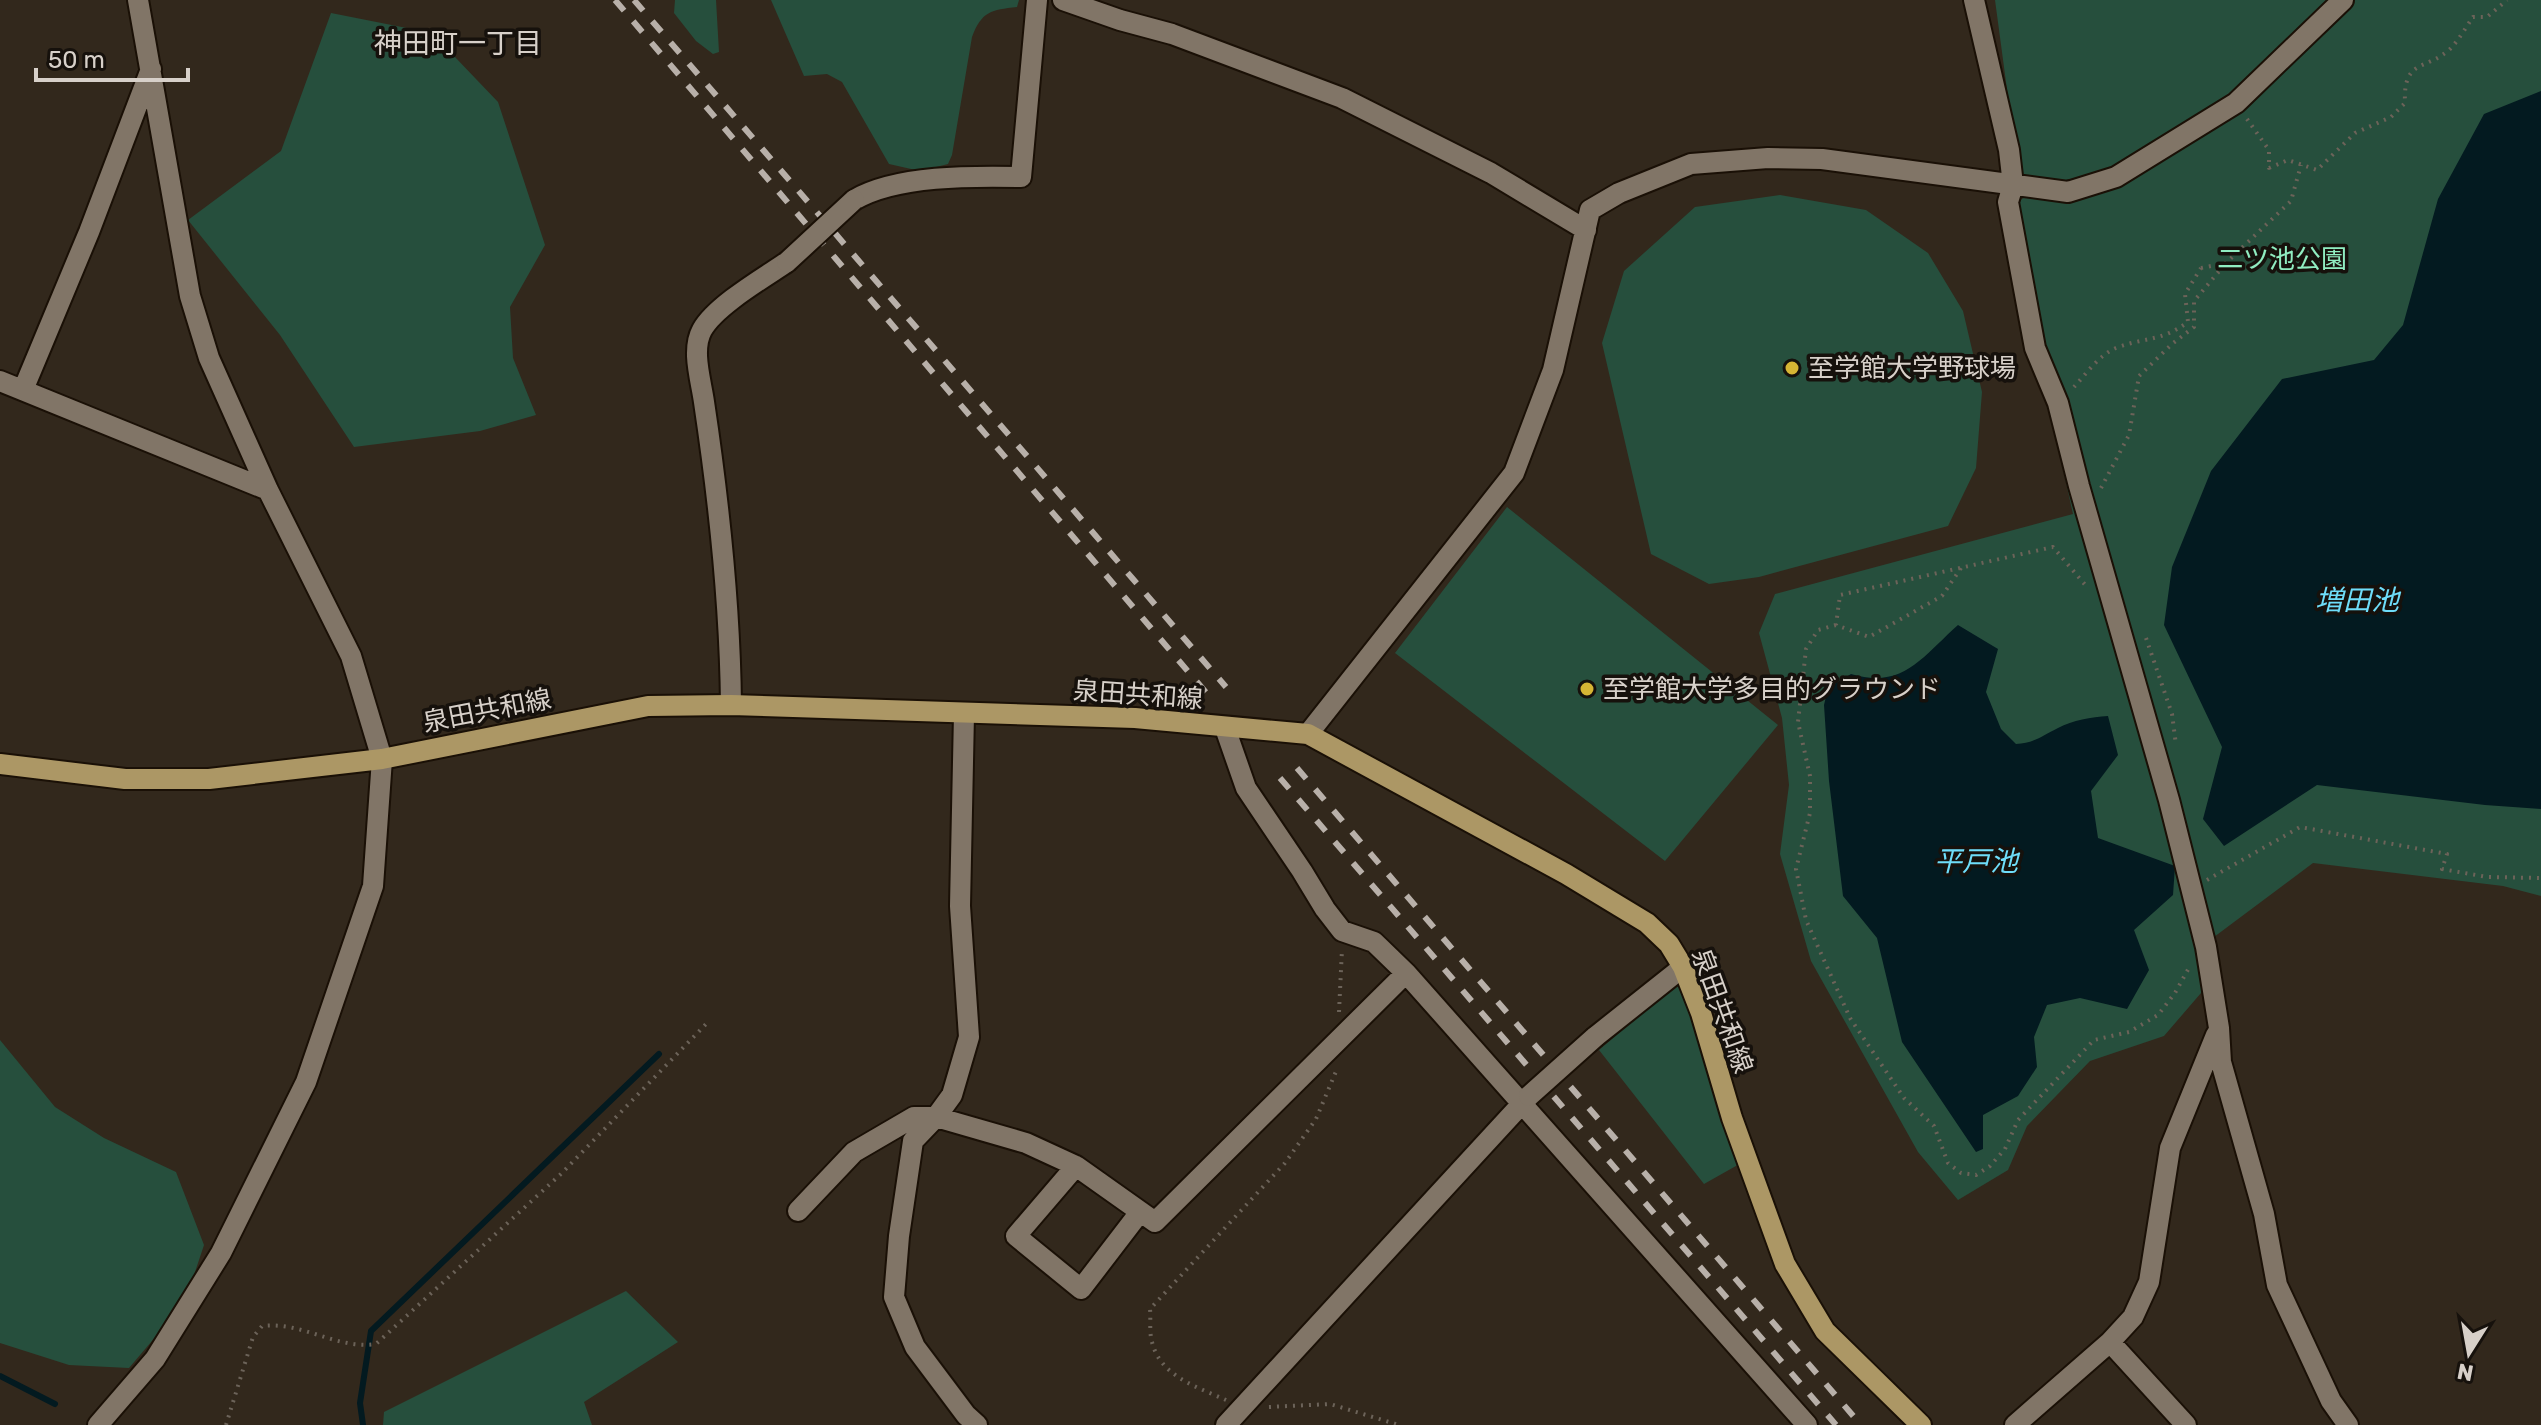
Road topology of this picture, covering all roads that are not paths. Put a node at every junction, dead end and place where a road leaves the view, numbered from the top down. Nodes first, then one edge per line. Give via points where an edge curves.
1 (138, 0) edge
2 (1037, 0) edge
3 (1063, 0) edge
4 (1974, 0) edge
5 (2343, 0) edge
6 (151, 69) junction
7 (2013, 185) junction
8 (1586, 230) junction
9 (0, 381) edge
10 (23, 390) junction
11 (268, 490) junction
12 (731, 705) junction
13 (964, 714) junction
14 (1225, 728) junction
15 (1308, 734) junction
16 (382, 759) junction
17 (0, 764) edge
18 (1683, 967) junction
19 (1406, 973) junction
20 (2219, 1028) junction
21 (1526, 1100) junction
22 (936, 1117) junction
23 (1076, 1166) junction
24 (798, 1211) dead end
25 (1140, 1212) junction
26 (2110, 1342) junction
27 (1794, 1420) edge
28 (108, 1422) edge
29 (977, 1425) edge
30 (1226, 1425) edge
31 (1921, 1425) edge
32 (2015, 1425) edge
33 (2186, 1425) edge
34 (2348, 1425) edge

1 - 6 street
2 - 12 street, bridge via 1021,177 961,176 871,190 787,262 731,300 702,330 697,352 715,477
3 - 8 street via 1172,34 1342,98 1491,173
4 - 7 street
5 - 7 street via 2236,103 2116,177 2068,192
6 - 10 street
6 - 11 street via 190,296 209,358
7 - 8 street via 1822,159 1691,164 1590,210
7 - 20 street via 2008,202 2035,348 2058,403 2169,800 2206,947
8 - 15 street via 1553,370 1514,473
9 - 10 street
10 - 11 street
11 - 16 street via 351,656
12 - 13 main road, 泉田共和線
12 - 16 main road, 泉田共和線 via 648,706
13 - 14 main road, 泉田共和線 via 1135,718
13 - 22 street via 960,906 969,1037 952,1095
14 - 15 main road, 泉田共和線
14 - 19 street via 1246,788 1325,909 1342,931 1374,942
15 - 18 main road, 泉田共和線 via 1647,923
16 - 17 main road, 泉田共和線 via 209,779 125,779
16 - 28 street via 373,886 306,1082 221,1253 155,1359
18 - 21 street, bridge
18 - 31 main road, 泉田共和線 via 1785,1264 1825,1331
19 - 21 street
19 - 25 street via 1155,1222
20 - 26 street via 2170,1148 2149,1282 2133,1317
20 - 34 street via 2221,1062 2264,1214 2277,1285 2331,1401
21 - 27 street
21 - 30 street
22 - 23 street via 1026,1143
22 - 24 street via 914,1117 854,1152
22 - 29 street via 913,1141 894,1297 915,1347
23 - 25 street
23 - 25 street via 1016,1236 1081,1289
26 - 32 street
26 - 33 street

